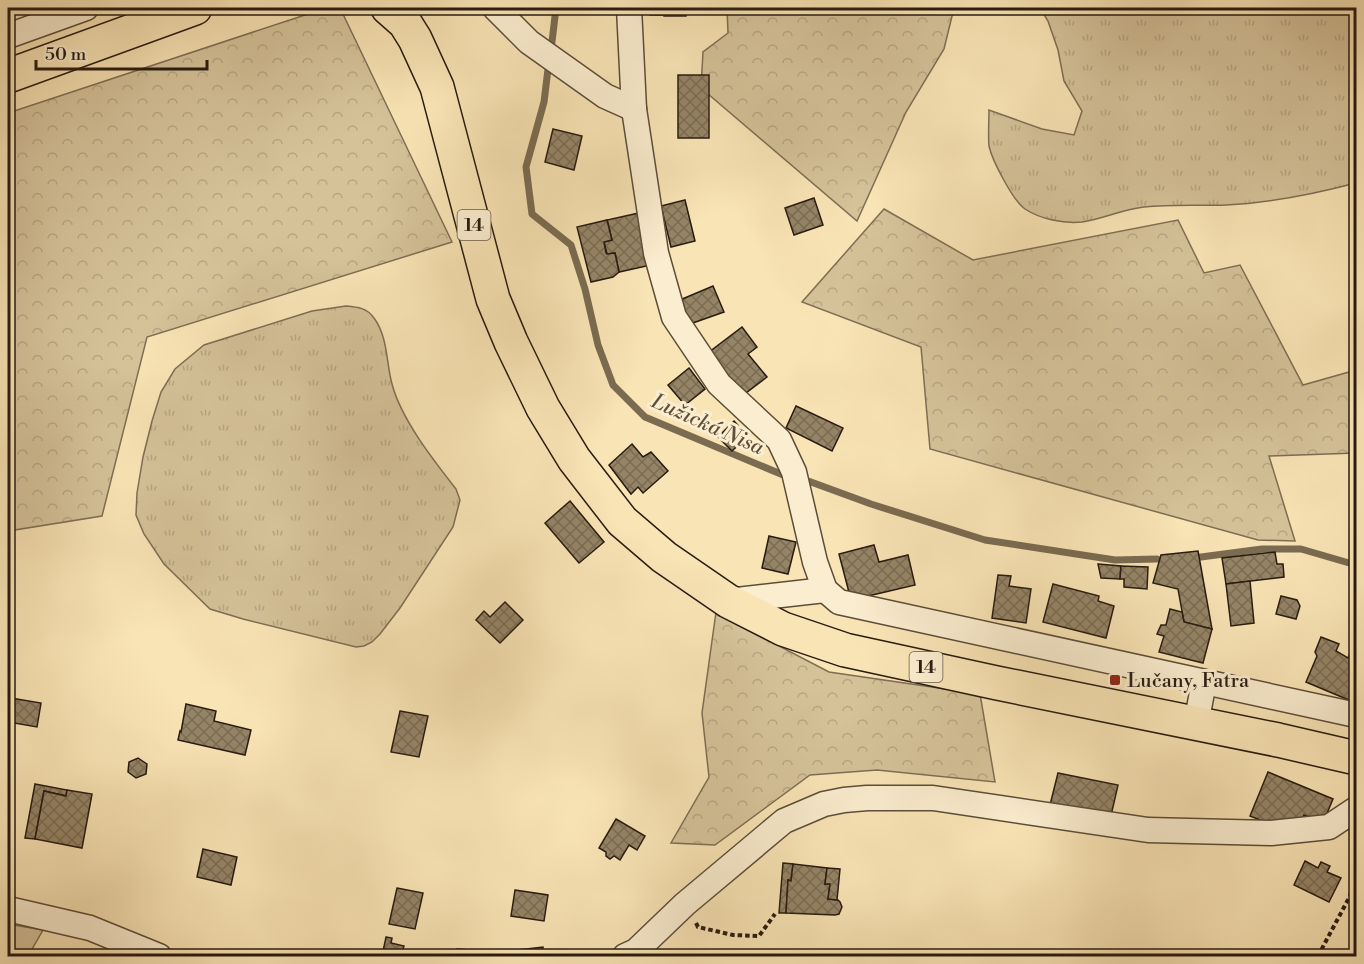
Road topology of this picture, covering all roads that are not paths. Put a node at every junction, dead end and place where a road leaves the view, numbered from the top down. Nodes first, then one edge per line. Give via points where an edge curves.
1 (86, 8) edge
2 (195, 8) edge
3 (388, 8) edge
4 (495, 8) edge
5 (629, 8) edge
6 (8, 36) edge
7 (8, 76) edge
8 (634, 109) junction
9 (825, 590) junction
10 (728, 601) junction
11 (1204, 682) junction
12 (1356, 716) edge
13 (1196, 724) junction
14 (1356, 758) edge
15 (1356, 809) edge
16 (8, 909) edge
17 (159, 957) edge
18 (625, 957) edge

1 - 6 street
2 - 7 main road
3 - 10 main road, 14 via 415,39 437,87 494,299 543,408 574,459 622,521 664,557
4 - 8 street via 529,42 605,96
5 - 8 street
8 - 9 street via 656,253 674,317 719,384 779,440 796,480
9 - 10 street
9 - 11 street via 839,602
10 - 13 main road, 14 via 783,630 845,650
11 - 12 street
11 - 13 street
13 - 14 main road, 14
15 - 18 street via 1329,827 1271,833 1148,830 933,798 867,798 824,804 784,821
16 - 17 street via 90,928

